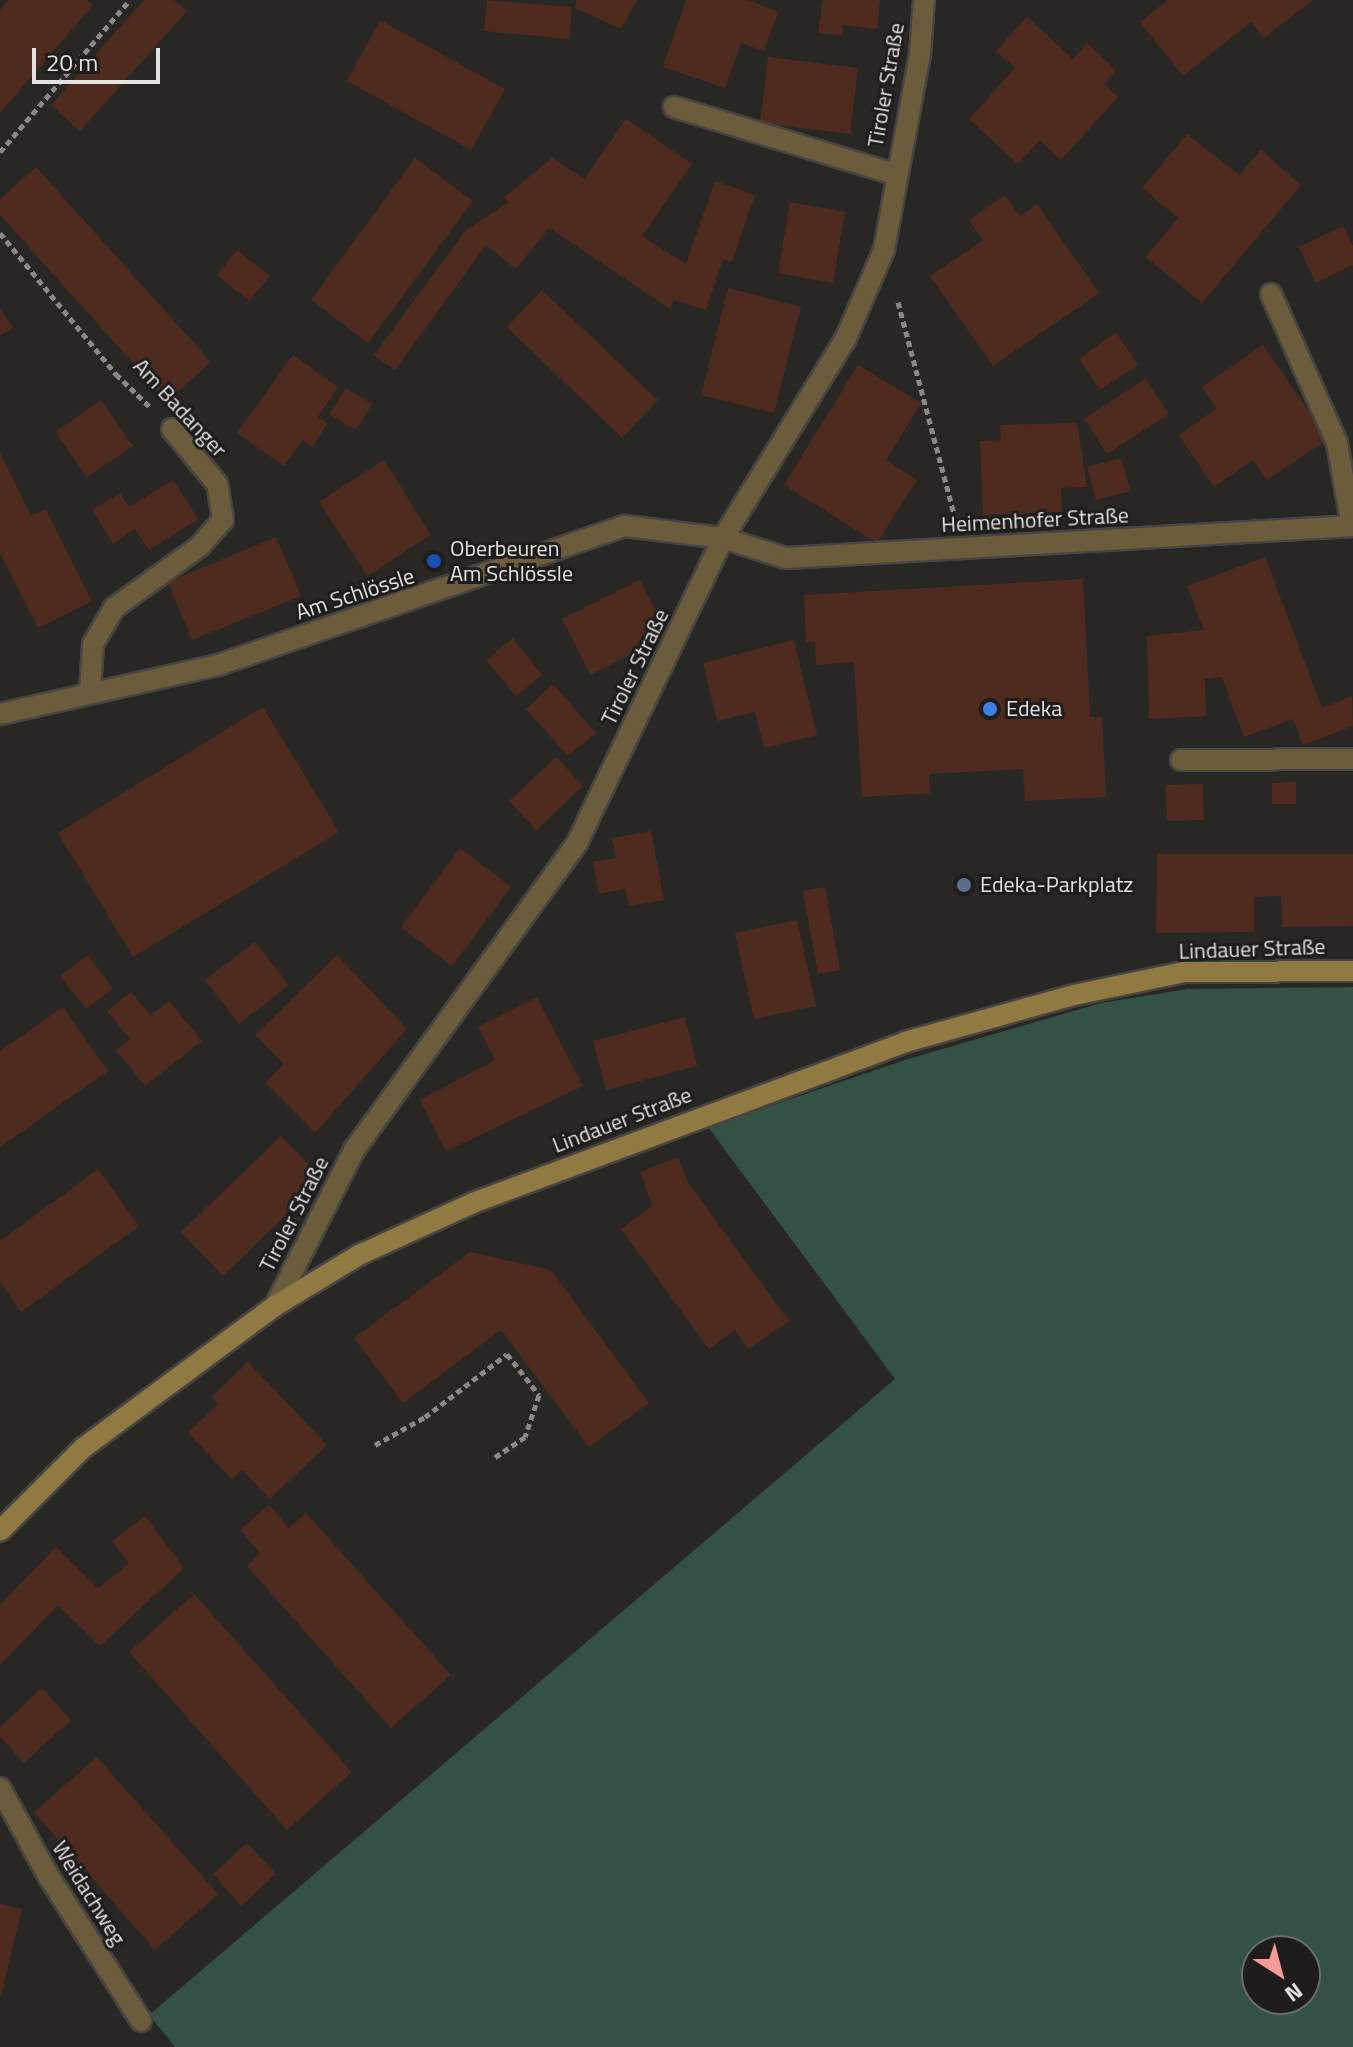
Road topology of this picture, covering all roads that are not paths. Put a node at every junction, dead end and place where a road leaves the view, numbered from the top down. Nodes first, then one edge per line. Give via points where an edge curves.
1 (924, 0) edge
2 (674, 107) dead end
3 (895, 174) junction
4 (1271, 294) dead end
5 (172, 429) road end
6 (1353, 526) edge
7 (723, 538) junction
8 (90, 691) junction
9 (0, 714) edge
10 (1353, 759) edge
11 (1181, 760) dead end
12 (1353, 971) edge
13 (275, 1306) junction
14 (0, 1531) edge
15 (0, 1788) edge
16 (141, 2021) dead end

1 - 3 street, Tiroler Straße via 920,54
2 - 3 street
3 - 7 street, Tiroler Straße via 884,250 845,340
4 - 6 street via 1337,443
5 - 8 street, Am Badanger via 217,484 223,520 200,546 114,608 93,644
6 - 7 street, Heimenhofer Straße via 786,558
7 - 8 street, Am Schlössle via 625,526 221,664
7 - 13 street, Tiroler Straße via 577,843 354,1150
8 - 9 street, Am Schlössle
10 - 11 street
12 - 13 main road, Lindauer Straße via 1184,972 1074,995 905,1042 473,1203 359,1255
13 - 14 main road, Lindauer Straße via 83,1448
15 - 16 street, Weidachweg via 49,1877

